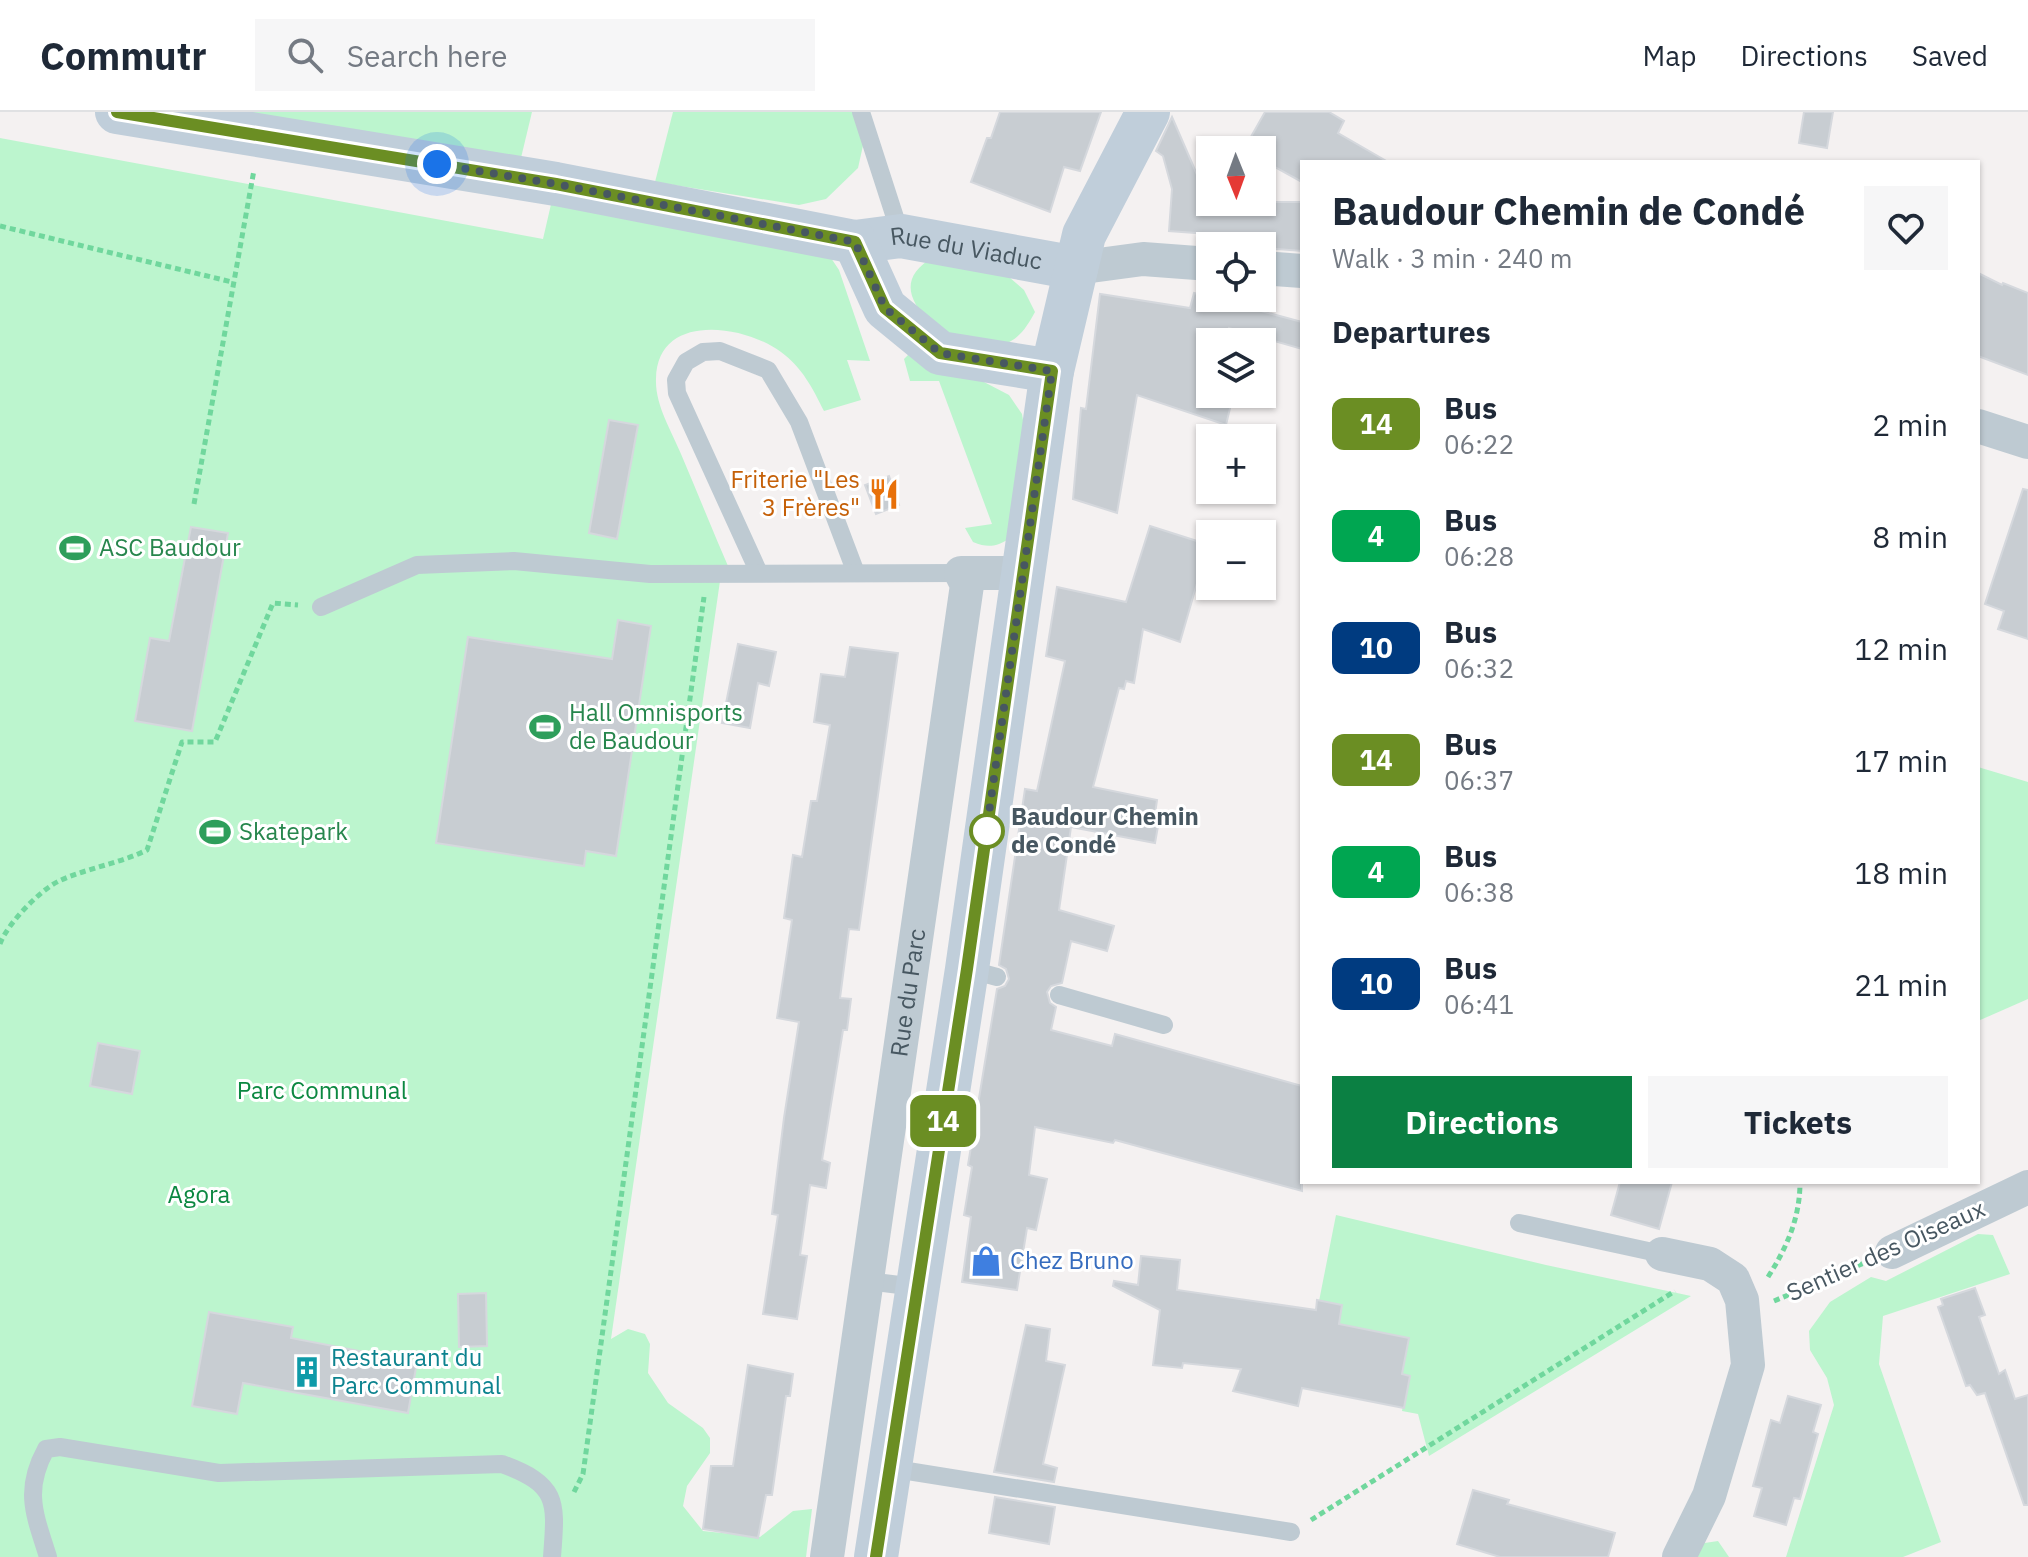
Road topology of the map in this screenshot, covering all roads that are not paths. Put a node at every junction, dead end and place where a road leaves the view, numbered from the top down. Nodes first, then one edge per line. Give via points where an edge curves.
1 (117, 112) edge
2 (861, 112) edge
3 (1148, 112) edge
4 (901, 236) junction
5 (855, 242) junction
6 (1196, 263) edge
7 (1076, 268) junction
8 (1276, 269) edge
9 (1300, 271) edge
10 (1052, 371) junction
11 (1980, 427) edge
12 (2028, 442) edge
13 (759, 573) junction
14 (856, 573) junction
15 (961, 573) junction
16 (1025, 573) junction
17 (321, 607) road end
18 (1059, 995) dead end
19 (1164, 1025) dead end
20 (2025, 1197) edge
21 (1519, 1223) dead end
22 (1892, 1252) road end
23 (1662, 1254) joint
24 (867, 1281) junction
25 (916, 1287) junction
26 (889, 1468) junction
27 (1291, 1532) road end
28 (48, 1557) edge
29 (552, 1557) edge
30 (827, 1557) edge
31 (876, 1557) edge
32 (1679, 1557) edge

1 - 5 street, Rue du Viaduc via 556,184
2 - 4 lane
3 - 7 street via 1084,235
4 - 5 street, Rue du Viaduc
4 - 7 street, Rue du Viaduc
5 - 10 street, Rue du Viaduc via 885,308 940,353
6 - 7 street via 1143,259
7 - 10 street
8 - 9 street
10 - 16 street
11 - 12 street
13 - 14 lane
13 - 14 lane via 677,393 676,380 686,362 703,352 720,351 768,370 799,422
13 - 17 lane via 650,574 514,561 417,565
14 - 15 lane
15 - 16 street
15 - 24 street, Rue du Parc via 967,585
16 - 25 street via 982,973
18 - 19 lane
20 - 22 street, Sentier des Oiseaux
21 - 23 lane
23 - 32 street via 1710,1264 1733,1279 1742,1300 1748,1365 1709,1496
24 - 25 lane
24 - 30 street, Rue du Parc
25 - 26 street
26 - 27 lane
26 - 31 street
28 - 29 lane via 31,1503 46,1449 60,1447 219,1473 502,1464 527,1473 556,1509

